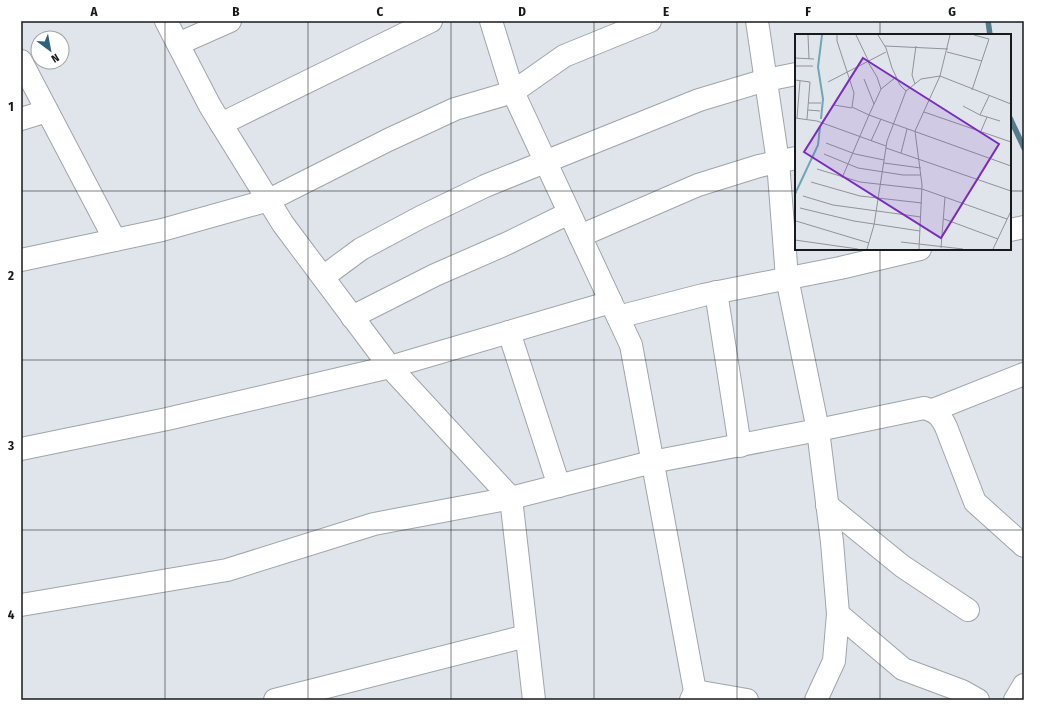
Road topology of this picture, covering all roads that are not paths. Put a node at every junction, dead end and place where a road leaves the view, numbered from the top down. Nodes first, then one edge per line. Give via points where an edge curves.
1 (166, 21) edge
2 (230, 21) edge
3 (431, 21) edge
4 (490, 21) edge
5 (650, 21) edge
6 (757, 21) edge
7 (178, 44) junction
8 (21, 61) edge
9 (795, 74) edge
10 (766, 80) junction
11 (513, 92) junction
12 (47, 111) junction
13 (21, 119) edge
14 (221, 124) junction
15 (787, 160) edge
16 (545, 162) junction
17 (269, 200) junction
18 (569, 213) junction
19 (1024, 227) edge
20 (1011, 230) edge
21 (580, 236) junction
22 (115, 240) junction
23 (916, 250) edge
24 (21, 260) edge
25 (323, 278) junction
26 (787, 278) junction
27 (716, 292) junction
28 (614, 310) junction
29 (352, 316) junction
30 (509, 332) junction
31 (390, 367) junction
32 (1024, 374) edge
33 (933, 410) junction
34 (818, 430) junction
35 (740, 446) junction
36 (21, 449) edge
37 (652, 462) junction
38 (559, 486) junction
39 (511, 498) junction
40 (828, 505) junction
41 (1024, 546) edge
42 (21, 605) edge
43 (968, 610) dead end
44 (838, 614) junction
45 (526, 636) junction
46 (1024, 685) edge
47 (693, 695) edge
48 (275, 700) edge
49 (534, 700) edge
50 (747, 700) edge
51 (816, 700) edge
52 (978, 700) edge
53 (1015, 700) edge

1 - 7 street
2 - 7 street
3 - 14 street
4 - 11 street
5 - 11 street via 564,56
6 - 10 street
7 - 14 street
8 - 12 street
9 - 10 street
10 - 15 street
10 - 16 street via 699,100
11 - 16 street
11 - 17 street via 455,109
12 - 13 street
12 - 22 street
14 - 17 street
15 - 21 street via 698,185
15 - 26 street
16 - 18 street
16 - 25 street via 485,186 420,217 361,249
17 - 22 street via 162,230
17 - 25 street via 283,224
18 - 21 street
18 - 29 street
19 - 20 street
21 - 28 street
22 - 24 street
23 - 26 street
25 - 29 street
26 - 27 street
26 - 34 street
27 - 28 street
27 - 35 street
28 - 30 street
28 - 37 street via 631,345
29 - 31 street
30 - 31 street
30 - 38 street
31 - 36 street via 167,419
31 - 39 street
32 - 33 street
33 - 34 street via 924,408
33 - 41 street via 946,427 975,502
34 - 35 street
34 - 40 street
35 - 37 street
37 - 38 street
37 - 47 street
38 - 39 street
39 - 42 street via 374,524 227,570
39 - 45 street
40 - 43 street via 902,566
40 - 44 street
44 - 51 street via 834,661
44 - 52 street via 903,669 962,690
45 - 48 street
45 - 49 street
46 - 53 street
47 - 50 street

